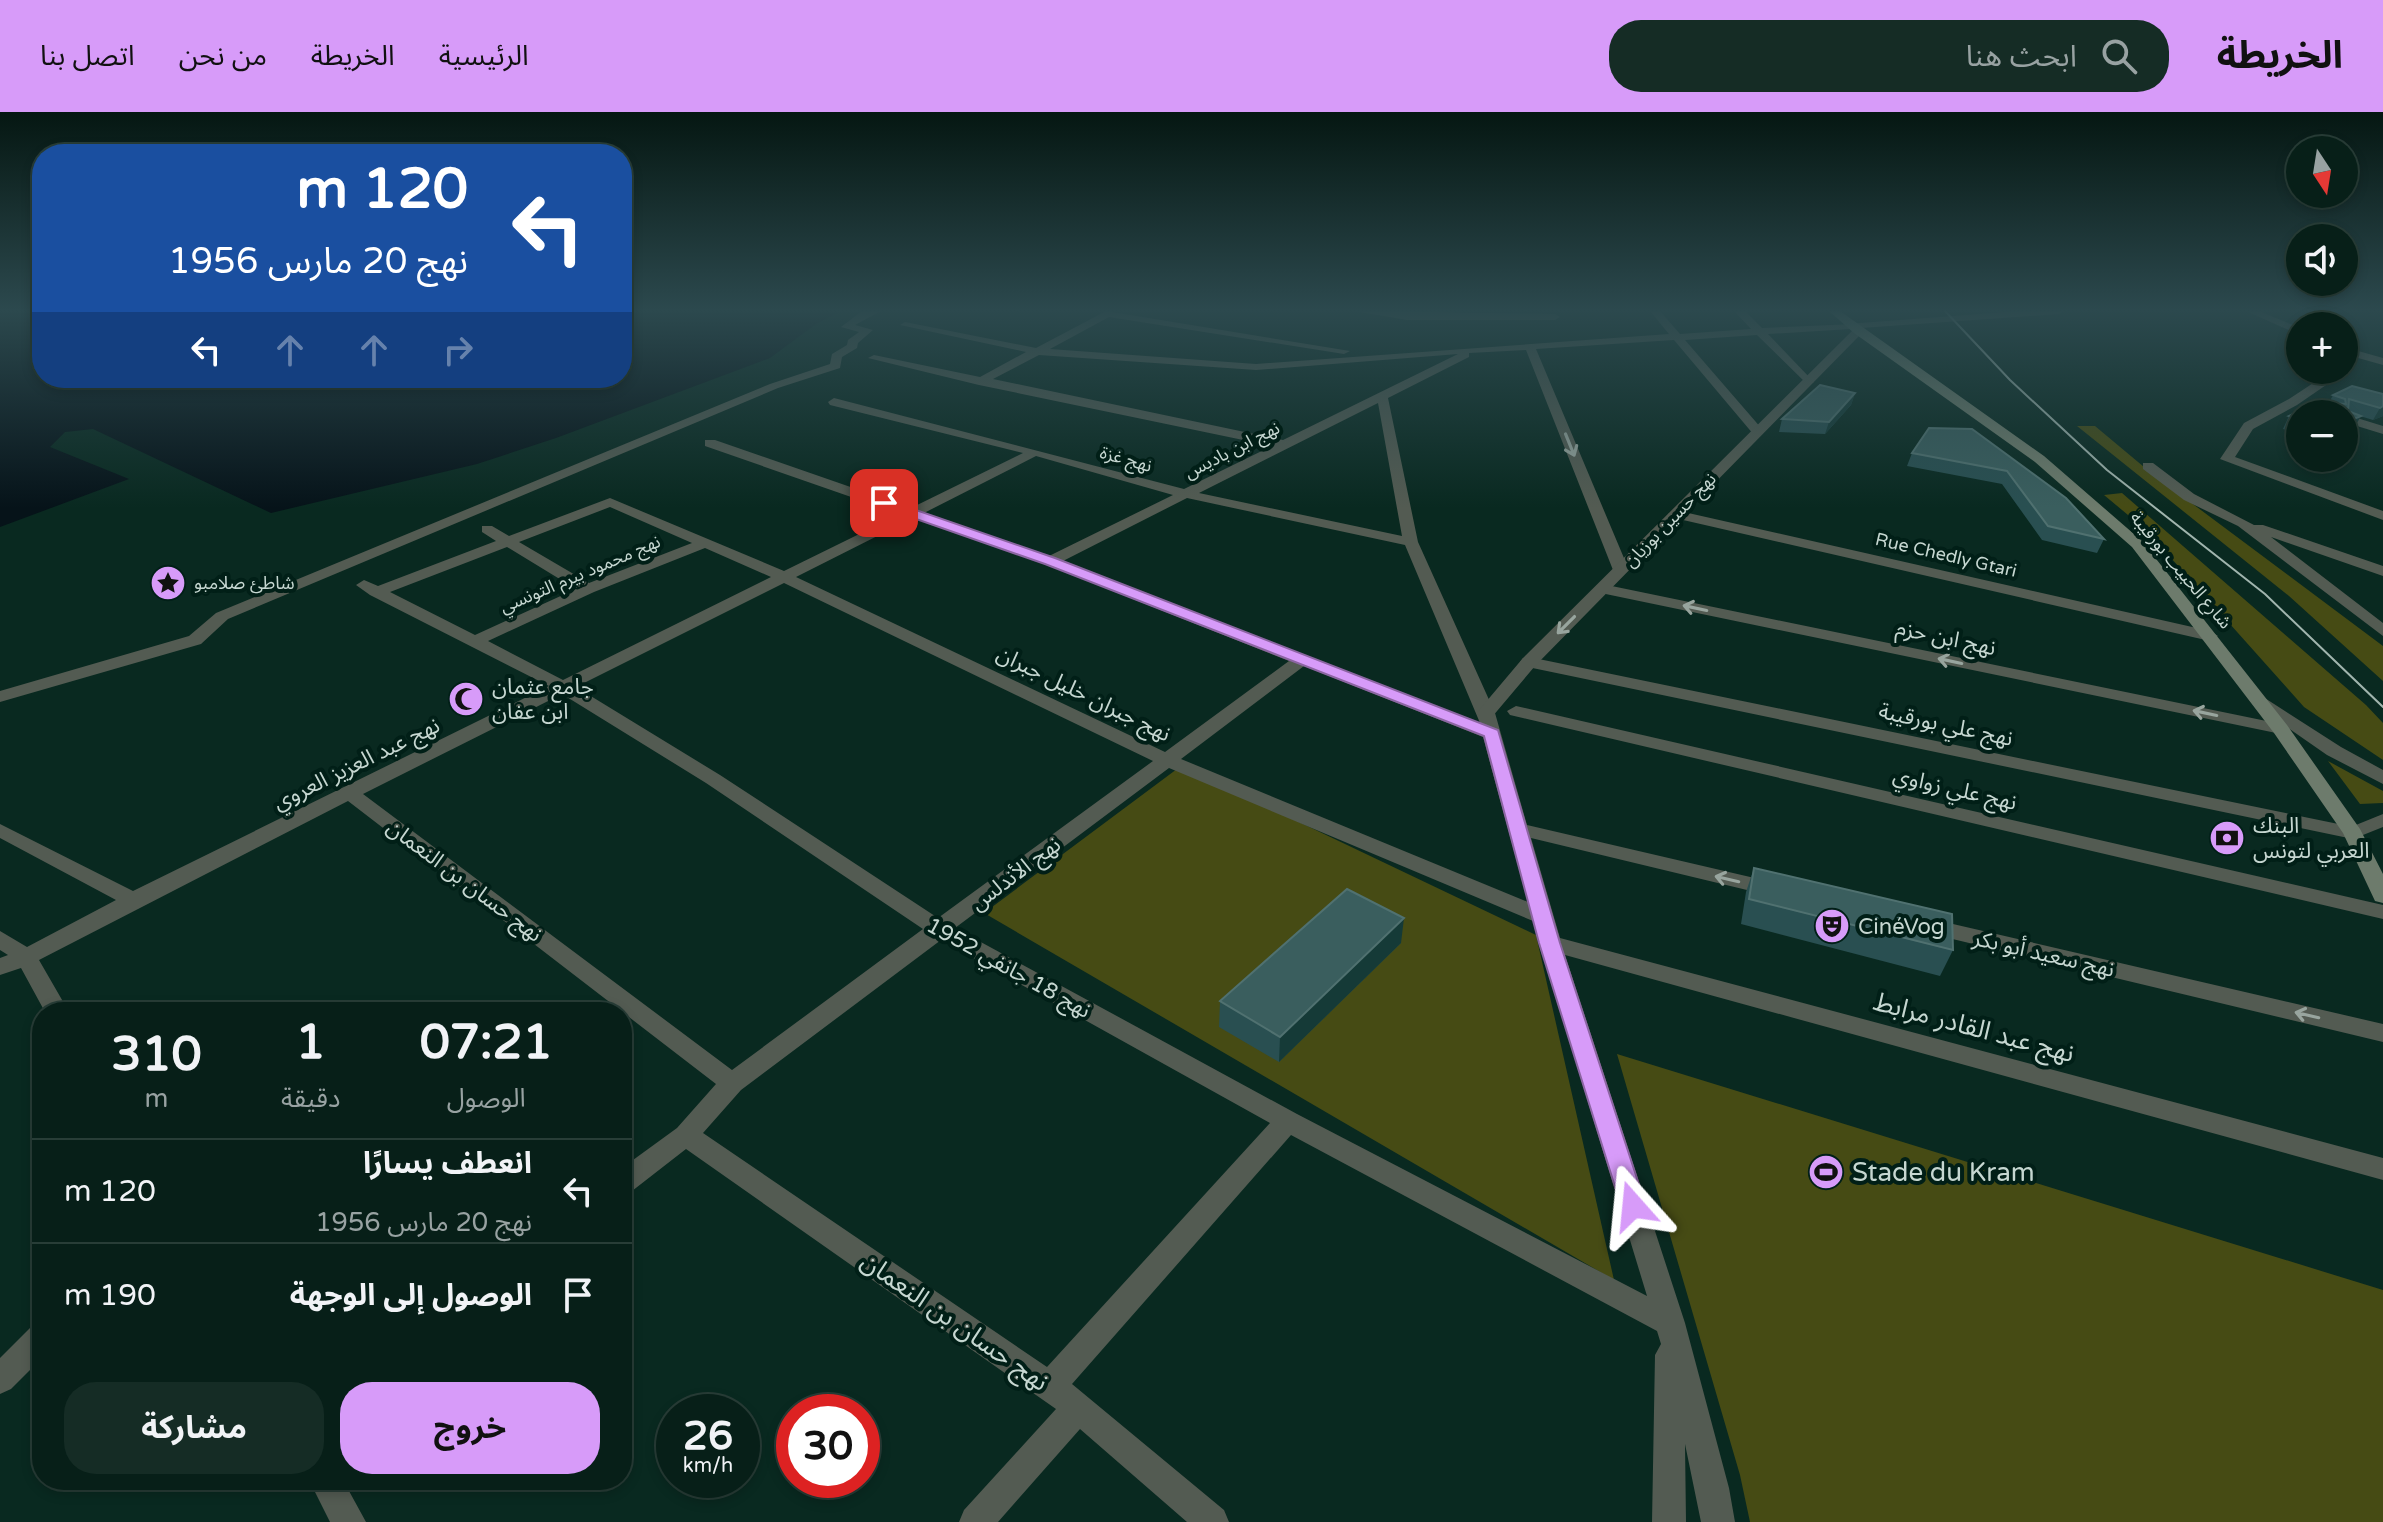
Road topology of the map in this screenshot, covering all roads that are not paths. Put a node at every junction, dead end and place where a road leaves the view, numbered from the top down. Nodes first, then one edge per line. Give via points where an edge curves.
1 (803, 377) edge
2 (956, 377) edge
3 (989, 377) edge
4 (1421, 377) edge
5 (1542, 377) edge
6 (1712, 377) edge
7 (1803, 377) edge
8 (1813, 377) edge
9 (1922, 377) edge
10 (979, 382) junction
11 (1808, 382) junction
12 (2324, 384) edge
13 (1382, 395) junction
14 (834, 402) dead end
15 (2358, 422) edge
16 (2383, 430) edge
17 (1758, 432) junction
18 (710, 443) dead end
19 (1283, 444) junction
20 (1035, 452) junction
21 (2148, 466) dead end
22 (1186, 494) junction
23 (913, 513) junction
24 (1675, 514) junction
25 (2383, 516) edge
26 (2243, 523) junction
27 (487, 529) dead end
28 (506, 541) junction
29 (1411, 542) junction
30 (704, 543) junction
31 (1050, 561) junction
32 (1621, 570) junction
33 (2383, 571) edge
34 (785, 577) junction
35 (588, 589) junction
36 (1602, 589) junction
37 (2383, 631) edge
38 (2210, 636) junction
39 (473, 642) junction
40 (1301, 660) junction
41 (1529, 662) junction
42 (562, 686) junction
43 (0, 697) edge
44 (2257, 698) junction
45 (1516, 711) dead end
46 (1489, 723) junction
47 (2281, 729) junction
48 (1167, 760) junction
49 (2383, 778) edge
50 (350, 793) junction
51 (2383, 820) edge
52 (1518, 829) junction
53 (0, 830) edge
54 (2353, 833) junction
55 (1796, 895) edge
56 (2383, 896) edge
57 (133, 900) junction
58 (2383, 912) edge
59 (1542, 916) junction
60 (1904, 920) edge
61 (939, 929) junction
62 (0, 939) edge
63 (1550, 943) junction
64 (26, 957) junction
65 (0, 967) edge
66 (51, 1002) edge
67 (625, 1002) edge
68 (632, 1007) edge
69 (2383, 1033) edge
70 (732, 1083) junction
71 (1288, 1121) junction
72 (686, 1135) junction
73 (2383, 1169) edge
74 (632, 1176) edge
75 (1670, 1323) junction
76 (32, 1347) edge
77 (0, 1379) edge
78 (1050, 1386) junction
79 (1079, 1407) junction
80 (331, 1490) edge
81 (349, 1522) edge
82 (976, 1522) edge
83 (1212, 1522) edge
84 (1669, 1522) edge
85 (1718, 1522) edge

1 - 43 street via 222,616 195,640
2 - 10 street
3 - 10 street
4 - 13 street, نهج ابن باديس
5 -> 32 street
6 - 17 street
7 - 11 street
8 - 11 street, نهج حسين بوزيان
9 - 38 main road, شارع الحبيب بورقيبة via 2118,524
10 - 19 street
11 - 17 street, نهج حسين بوزيان
12 - 25 street via 2299,404 2248,426 2227,459
13 - 19 street, نهج ابن باديس
13 - 29 street
14 - 20 street, نهج غزة
15 - 16 street
17 - 24 street, نهج حسين بوزيان
18 - 23 street
19 - 22 street, نهج ابن باديس
20 - 22 street, نهج غزة
20 - 23 street, نهج عبد العزيز العروي
21 - 26 street via 2189,497
22 - 29 street, نهج غزة
22 - 31 street, نهج ابن باديس
23 - 31 street
23 - 34 street, نهج عبد العزيز العروي
24 - 32 street, نهج حسين بوزيان
24 - 38 street, Rue Chedly Gtari
26 - 33 street
26 - 37 street
27 - 28 street
28 - 30 street, نهج جبران خليل جبران via 610,502
28 - 35 street
28 - 39 street, نهج 18 جانفي 1952 via 370,588
29 - 46 street
30 - 34 street, نهج جبران خليل جبران
30 - 35 street, نهج محمود بيرم التونسي
31 - 40 street
32 - 36 street, نهج حسين بوزيان
34 - 42 street, نهج عبد العزيز العروي
34 - 48 street, نهج جبران خليل جبران
35 - 39 street, نهج محمود بيرم التونسي
36 -> 41 street, نهج حسين بوزيان
47 -> 36 street, نهج ابن حزم
38 - 44 main road, شارع الحبيب بورقيبة
39 - 42 street, نهج 18 جانفي 1952
40 - 46 street
40 - 48 street, نهج الأندلس
41 - 46 street, نهج حسين بوزيان
41 - 54 street, نهج علي بورقيبة
42 - 50 street, نهج عبد العزيز العروي
42 - 61 street, نهج 18 جانفي 1952
44 - 47 main road, شارع الحبيب بورقيبة
44 - 49 street
45 - 58 street, نهج علي زواوي
46 - 52 street
47 - 54 main road, شارع الحبيب بورقيبة
48 - 59 street, نهج جبران خليل جبران
48 - 61 street, نهج الأندلس
50 - 57 street, نهج عبد العزيز العروي
50 - 67 street, نهج حسان بن النعمان
51 - 54 street
55 -> 52 street
52 - 59 street
53 - 57 street
54 - 56 main road, شارع الحبيب بورقيبة
57 - 64 street, نهج عبد العزيز العروي
59 - 63 street
69 -> 60 street, نهج سعيد أبو بكر
61 - 70 street, نهج الأندلس
61 - 71 street, نهج 18 جانفي 1952
62 - 64 street
63 - 73 street, نهج عبد القادر مرابط
63 - 75 street
64 - 65 street, نهج عبد العزيز العروي
64 - 66 street
68 - 70 street, نهج حسان بن النعمان
70 - 72 street, نهج الأندلس
71 - 75 street, نهج 18 جانفي 1952
71 - 78 street
72 - 74 street, نهج الأندلس
72 - 78 street, نهج حسان بن النعمان
75 - 84 street
75 - 85 street
76 - 77 street
78 - 79 street, نهج حسان بن النعمان
79 - 82 street
79 - 83 street, نهج حسان بن النعمان
80 - 81 street

